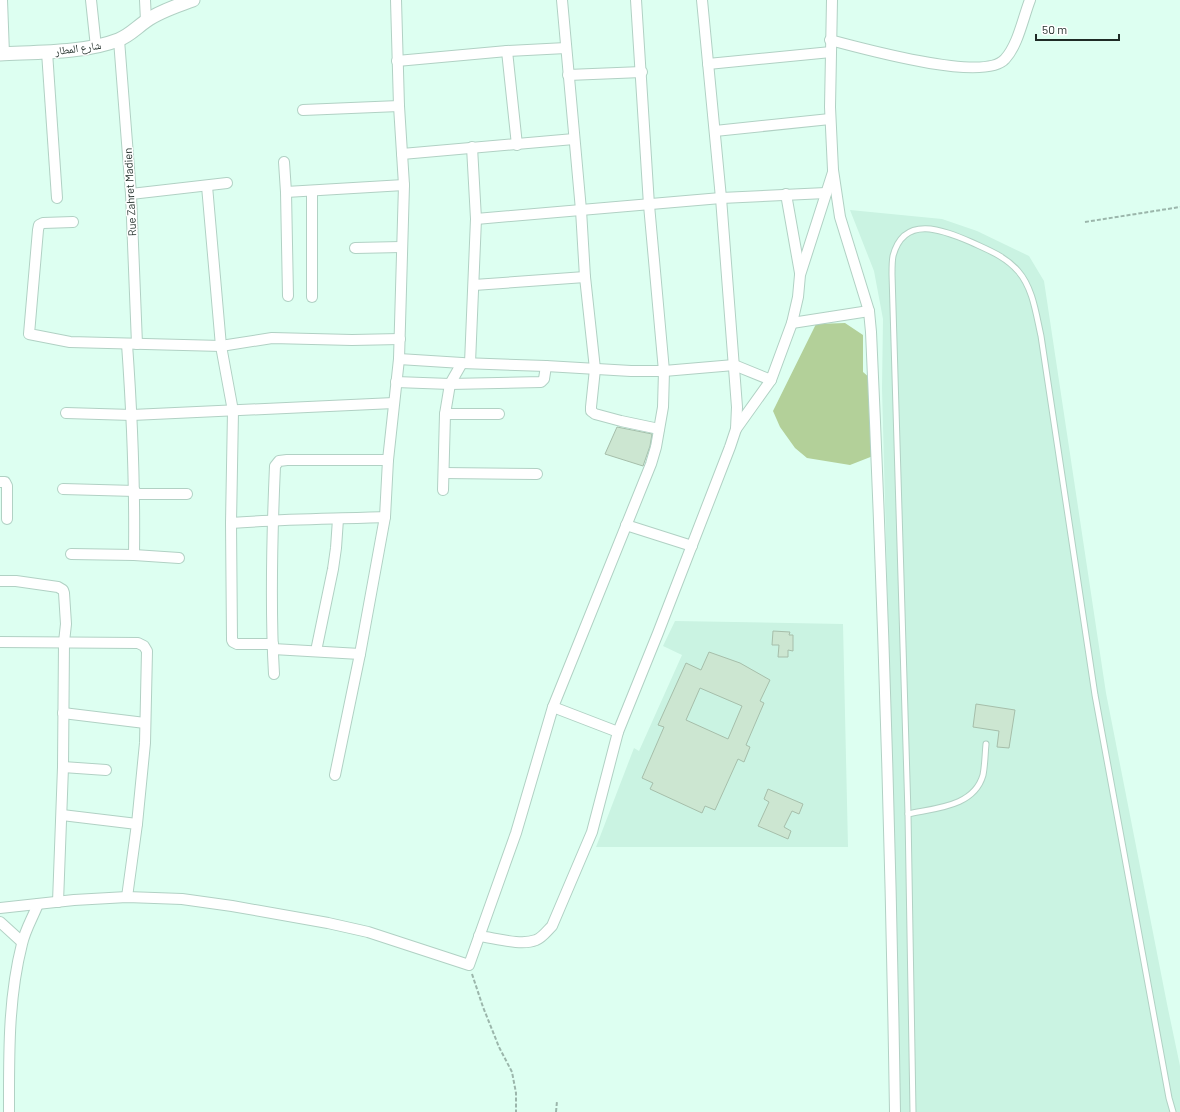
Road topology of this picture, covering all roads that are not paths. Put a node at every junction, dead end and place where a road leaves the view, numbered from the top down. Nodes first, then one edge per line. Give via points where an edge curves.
1 (2, 0) edge
2 (91, 0) edge
3 (145, 0) edge
4 (193, 0) edge
5 (396, 0) edge
6 (562, 0) edge
7 (636, 0) edge
8 (702, 0) edge
9 (832, 0) edge
10 (1030, 0) edge
11 (146, 21) junction
12 (119, 40) junction
13 (830, 40) junction
14 (96, 47) junction
15 (566, 48) junction
16 (507, 51) junction
17 (47, 52) junction
18 (831, 52) junction
19 (2, 54) edge
20 (397, 61) junction
21 (708, 64) junction
22 (642, 72) junction
23 (568, 75) junction
24 (399, 106) junction
25 (303, 110) dead end
26 (830, 119) junction
27 (715, 131) junction
28 (574, 139) junction
29 (517, 144) junction
30 (472, 147) junction
31 (402, 154) junction
32 (284, 162) dead end
33 (833, 170) junction
34 (227, 183) dead end
35 (404, 185) junction
36 (207, 186) junction
37 (286, 192) junction
38 (312, 192) junction
39 (826, 193) junction
40 (130, 194) junction
41 (786, 194) junction
42 (57, 198) dead end
43 (721, 198) junction
44 (649, 205) junction
45 (581, 210) junction
46 (476, 219) junction
47 (73, 222) dead end
48 (402, 247) junction
49 (355, 248) dead end
50 (800, 275) junction
51 (585, 277) junction
52 (474, 285) junction
53 (288, 296) dead end
54 (312, 298) dead end
55 (869, 311) junction
56 (792, 323) junction
57 (400, 339) junction
58 (132, 344) junction
59 (221, 346) junction
60 (398, 359) junction
61 (466, 363) junction
62 (734, 365) junction
63 (546, 366) junction
64 (595, 368) junction
65 (664, 371) junction
66 (771, 380) junction
67 (396, 382) junction
68 (450, 384) junction
69 (394, 404) junction
70 (233, 411) junction
71 (66, 413) dead end
72 (445, 414) junction
73 (499, 414) dead end
74 (132, 415) junction
75 (660, 429) junction
76 (736, 429) junction
77 (388, 460) junction
78 (444, 473) junction
79 (537, 474) dead end
80 (0, 482) edge
81 (63, 489) dead end
82 (443, 490) dead end
83 (135, 492) junction
84 (187, 494) dead end
85 (385, 517) junction
86 (7, 519) dead end
87 (273, 519) junction
88 (338, 519) junction
89 (231, 523) junction
90 (626, 526) junction
91 (692, 546) junction
92 (71, 554) dead end
93 (134, 555) junction
94 (179, 558) dead end
95 (0, 581) edge
96 (0, 642) edge
97 (64, 642) junction
98 (273, 646) junction
99 (316, 651) junction
100 (360, 654) junction
101 (274, 674) dead end
102 (553, 708) junction
103 (63, 713) junction
104 (145, 723) junction
105 (618, 732) junction
106 (986, 744) dead end
107 (63, 767) junction
108 (106, 770) dead end
109 (335, 775) dead end
110 (908, 814) junction
111 (62, 815) junction
112 (136, 824) junction
113 (127, 897) junction
114 (58, 902) junction
115 (38, 904) junction
116 (0, 908) edge
117 (0, 922) edge
118 (479, 936) junction
119 (22, 942) junction
120 (9, 1112) edge
121 (895, 1112) edge
122 (913, 1112) edge
123 (1173, 1112) edge

1 - 19 street
2 - 14 street
3 - 11 street
4 - 11 street, شارع المطار via 170,8
5 - 20 street
6 - 15 street
7 - 22 street
8 - 21 street
9 - 13 street
10 - 13 street via 1014,46 1005,59 986,67 975,68 913,60
11 - 12 street, شارع المطار
12 - 14 street, شارع المطار
12 - 40 street, Rue Zahret Madien
13 - 18 street
14 - 17 street, شارع المطار
15 - 16 street
15 - 23 street
16 - 20 street
16 - 29 street
17 - 19 street, شارع المطار
17 - 42 street
18 - 21 street
18 - 26 street
20 - 24 street
21 - 27 street
22 - 23 street
22 - 44 street
23 - 28 street
24 - 25 street
24 - 31 street
26 - 27 street
26 - 33 street
27 - 43 street
28 - 29 street
28 - 45 street
29 - 30 street
30 - 31 street
30 - 46 street
31 - 35 street
32 - 37 street
33 - 39 street
33 - 55 street via 840,217
34 - 36 street
35 - 38 street
35 - 48 street
36 - 40 street
36 - 59 street
37 - 38 street
37 - 53 street
38 - 54 street
39 - 41 street
39 - 50 street
40 - 58 street, Rue Zahret Madien
41 - 43 street
41 - 50 street
43 - 44 street
43 - 62 street
44 - 45 street
44 - 65 street
45 - 46 street
45 - 51 street
46 - 52 street
47 - 58 street via 39,225 29,334 70,342
48 - 49 street
48 - 57 street
50 - 56 street
51 - 52 street
51 - 64 street
52 - 61 street
55 - 56 street
55 - 121 street via 882,573
56 - 66 street
57 - 59 street via 272,338
57 - 60 street
58 - 59 street
58 - 74 street, Rue Zahret Madien
59 - 70 street
60 - 61 street
60 - 67 street
61 - 63 street
61 - 68 street
62 - 65 street
62 - 66 street
62 - 76 street
63 - 64 street
63 - 68 street via 541,382
64 - 65 street
64 - 75 street via 591,407 595,414
65 - 75 street
66 - 76 street
67 - 68 street
67 - 69 street
68 - 72 street
69 - 70 street
69 - 77 street
70 - 74 street
70 - 89 street
71 - 74 street
72 - 73 street
72 - 78 street
74 - 83 street, Rue Zahret Madien
75 - 90 street via 651,464
76 - 91 street
77 - 85 street
77 - 87 street via 279,461 275,466
78 - 79 street
78 - 82 street
80 - 86 street via 5,482 7,486
81 - 83 street
83 - 84 street
83 - 93 street, Rue Zahret Madien
85 - 88 street
85 - 100 street
87 - 88 street
87 - 89 street
87 - 98 street
88 - 99 street via 333,569
89 - 98 street via 232,640 237,644
90 - 91 street
90 - 102 street
91 - 105 street
92 - 93 street
93 - 94 street
95 - 97 street via 16,581 58,587 63,590 66,624
96 - 97 street
97 - 103 street
97 - 104 street via 138,643 144,646 147,652
98 - 99 street
98 - 101 street
99 - 100 street
100 - 109 street
102 - 105 street
102 - 118 street via 516,833
103 - 104 street
103 - 107 street
104 - 112 street
105 - 118 street via 592,832 552,926 536,940 522,943
106 - 110 lane via 983,775 970,795 960,802
107 - 108 street
107 - 111 street
110 - 122 lane
110 - 123 lane via 892,274 893,257 898,243 909,232 924,228 967,240 1007,260 1027,285 1032,300 1041,336 1095,695
111 - 112 street
111 - 114 street
112 - 113 street
113 - 114 street
113 - 118 street via 182,899 328,923 368,932 469,965
114 - 115 street
115 - 116 street
115 - 119 street
117 - 119 street
119 - 120 street via 12,1005

